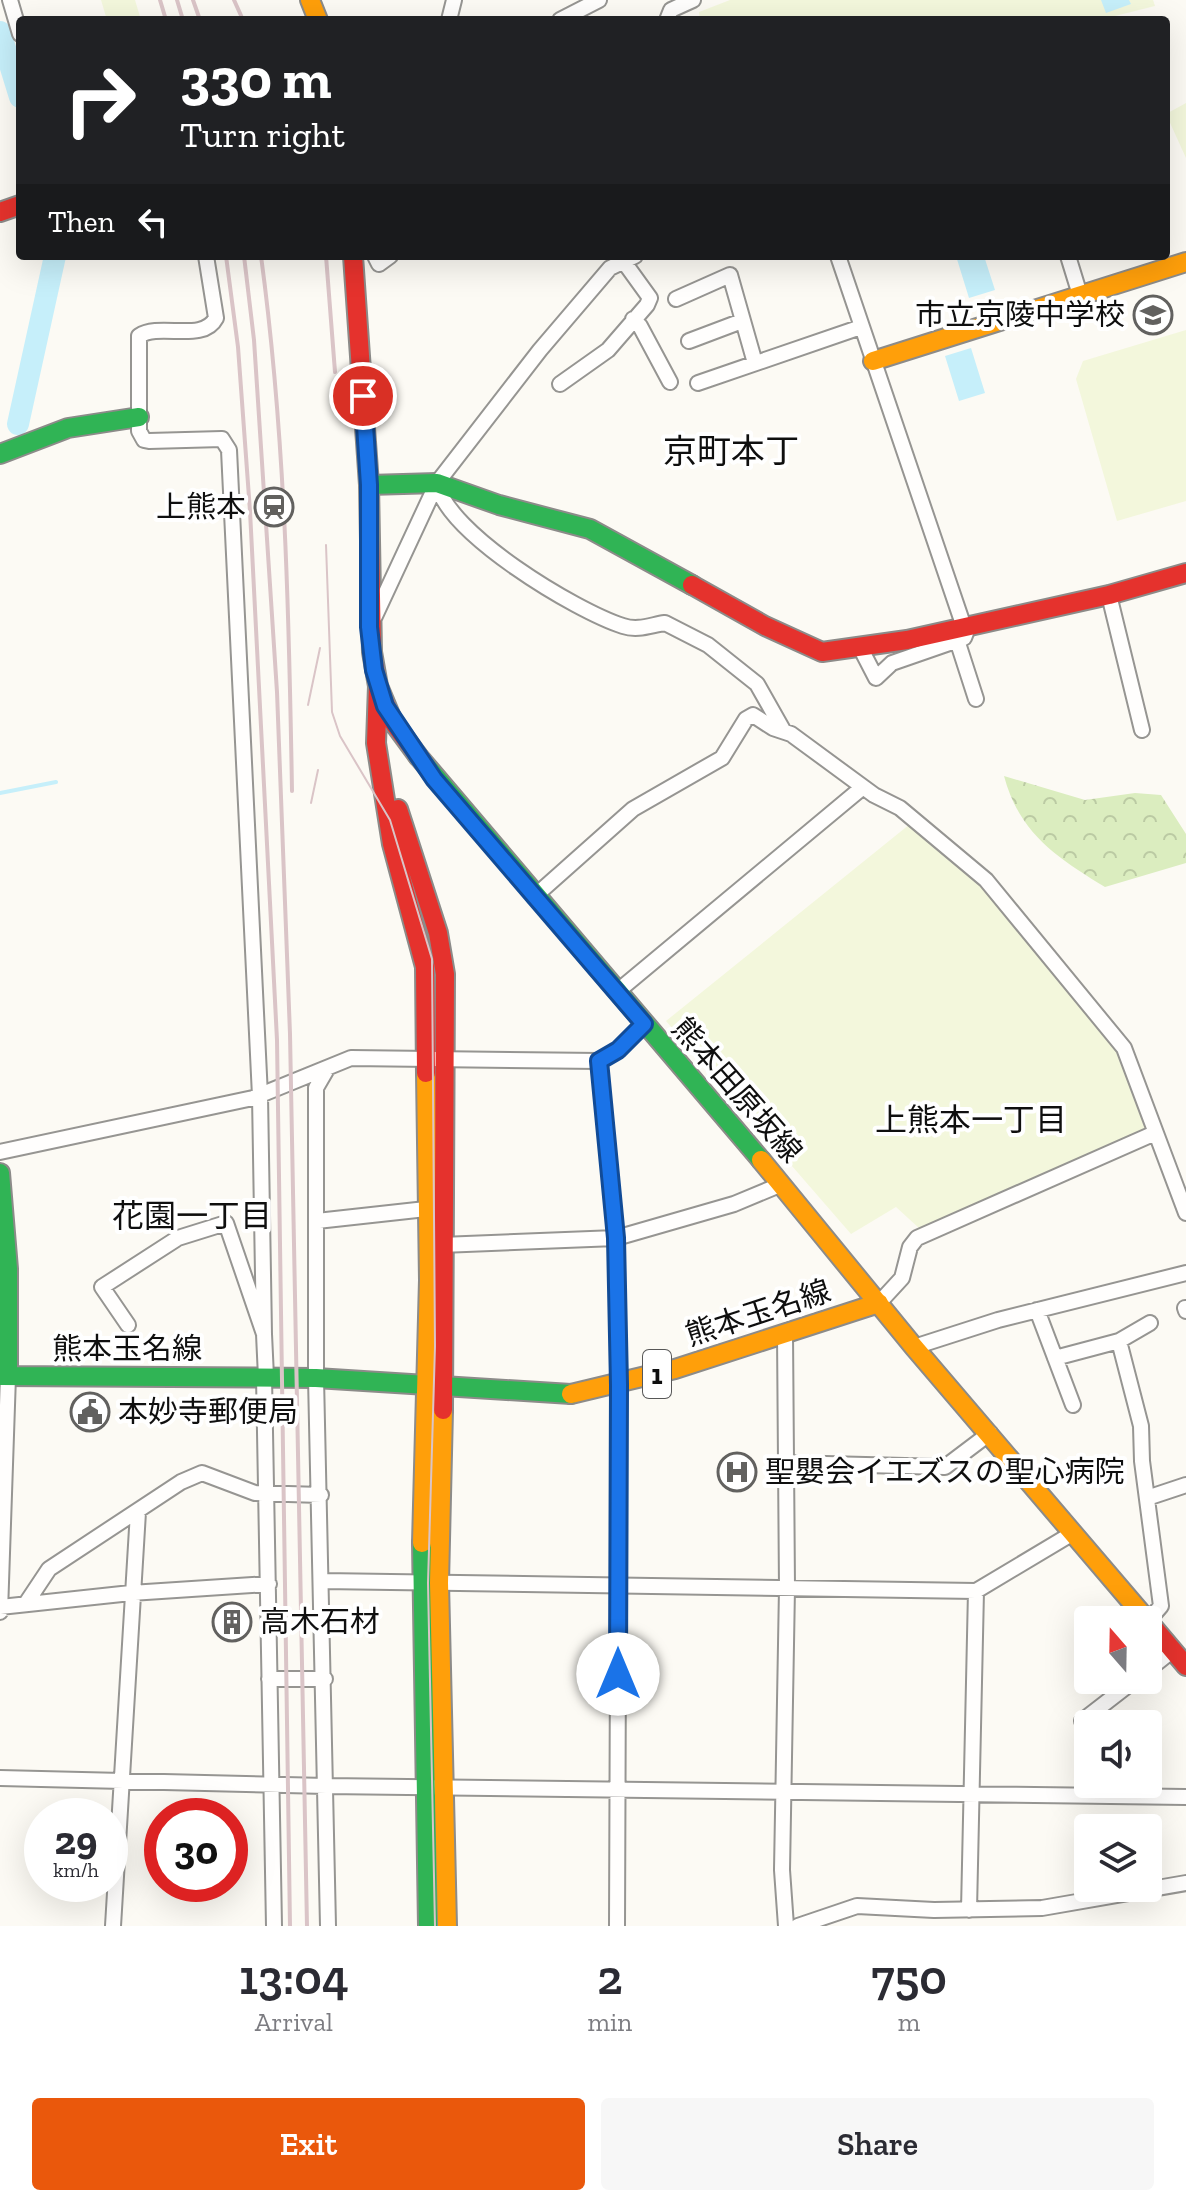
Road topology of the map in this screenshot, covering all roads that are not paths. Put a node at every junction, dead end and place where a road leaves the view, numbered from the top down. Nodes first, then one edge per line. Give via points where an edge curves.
1 (10, 0) edge
2 (599, 0) edge
3 (693, 0) edge
4 (568, 16) edge
5 (669, 16) edge
6 (16, 20) edge
7 (207, 260) edge
8 (353, 260) edge
9 (628, 260) edge
10 (631, 260) edge
11 (839, 260) edge
12 (1069, 260) edge
13 (1186, 262) edge
14 (1080, 295) junction
15 (676, 299) dead end
16 (633, 319) junction
17 (742, 321) junction
18 (861, 327) junction
19 (689, 341) dead end
20 (873, 361) junction
21 (755, 363) junction
22 (670, 382) dead end
23 (698, 383) dead end
24 (560, 384) dead end
25 (139, 417) junction
26 (0, 454) edge
27 (437, 483) junction
28 (369, 485) junction
29 (1186, 573) edge
30 (1109, 595) junction
31 (369, 627) junction
32 (960, 633) junction
33 (861, 649) junction
34 (378, 686) junction
35 (976, 699) dead end
36 (783, 730) junction
37 (1142, 730) dead end
38 (376, 743) junction
39 (424, 766) junction
40 (387, 774) junction
41 (863, 787) junction
42 (534, 897) junction
43 (618, 991) junction
44 (644, 1024) junction
45 (436, 1057) junction
46 (599, 1061) junction
47 (327, 1069) junction
48 (260, 1096) junction
49 (1155, 1133) junction
50 (0, 1152) edge
51 (0, 1173) edge
52 (782, 1184) junction
53 (437, 1208) junction
54 (1186, 1213) edge
55 (317, 1221) junction
56 (616, 1238) junction
57 (438, 1245) junction
58 (1186, 1273) edge
59 (879, 1303) junction
60 (1037, 1310) junction
61 (1150, 1323) dead end
62 (128, 1325) dead end
63 (264, 1334) junction
64 (785, 1334) junction
65 (1119, 1341) junction
66 (914, 1347) junction
67 (1055, 1358) junction
68 (4, 1376) edge
69 (265, 1377) junction
70 (316, 1378) junction
71 (619, 1385) junction
72 (436, 1387) junction
73 (1073, 1405) dead end
74 (990, 1433) junction
75 (786, 1463) junction
76 (1186, 1485) edge
77 (268, 1495) junction
78 (321, 1495) junction
79 (1147, 1498) junction
80 (138, 1512) junction
81 (1073, 1533) junction
82 (323, 1581) junction
83 (430, 1583) junction
84 (269, 1584) junction
85 (618, 1586) junction
86 (787, 1588) junction
87 (976, 1591) junction
88 (131, 1593) junction
89 (27, 1602) junction
90 (1135, 1606) edge
91 (1161, 1606) edge
92 (0, 1609) edge
93 (1162, 1637) edge
94 (1173, 1650) junction
95 (1162, 1659) edge
96 (1186, 1666) edge
97 (269, 1679) junction
98 (325, 1679) junction
99 (1117, 1694) edge
100 (1096, 1710) edge
101 (0, 1778) edge
102 (121, 1782) junction
103 (269, 1785) junction
104 (326, 1786) junction
105 (434, 1786) junction
106 (784, 1790) junction
107 (617, 1791) junction
108 (969, 1795) junction
109 (1186, 1797) edge
110 (1186, 1883) edge
111 (969, 1910) junction
112 (113, 1926) edge
113 (274, 1926) edge
114 (328, 1926) edge
115 (428, 1926) edge
116 (447, 1926) edge
117 (617, 1926) edge
118 (786, 1926) edge
119 (798, 1926) edge

1 - 6 street
2 - 4 street
3 - 5 street
7 - 25 street via 216,318 203,329 139,336
8 - 28 street, 熊本田原坂線
9 - 27 street via 610,268
10 - 16 street via 650,298
11 - 18 street
12 - 14 street
13 - 14 street
14 - 20 street
15 - 17 street via 730,275
16 - 22 street
16 - 24 street via 608,350
17 - 19 street
17 - 21 street
18 - 20 street
18 - 21 street
20 - 32 street
21 - 23 street
25 - 26 street via 72,427
25 - 48 street via 144,440 215,438 229,450
27 - 28 street
27 - 31 street
27 - 33 street via 590,529 805,646 822,652
27 - 36 street via 440,498 481,540 550,590 623,626 645,629 665,623 708,645 757,684
28 - 31 street, 熊本田原坂線
29 - 30 street
30 - 32 street
30 - 37 street
31 - 34 street, 熊本田原坂線
32 - 33 street
32 - 33 street via 892,663 876,678
32 - 35 street
34 - 38 street
34 - 39 street, 熊本田原坂線 via 393,722
36 - 41 street
36 - 42 street via 749,715 722,758 633,809
38 - 40 street
38 - 45 street via 394,857 424,954
39 - 40 street via 400,755 390,759
39 - 42 street, 熊本田原坂線
40 - 45 street via 441,945 445,974
41 - 43 street
41 - 49 street via 916,819 986,880 1124,1048
42 - 43 street, 熊本田原坂線
43 - 44 street, 熊本田原坂線
44 - 46 street
44 - 52 street, 熊本田原坂線
45 - 46 street
45 - 47 street via 351,1058
45 - 53 street
46 - 56 street
47 - 48 street
47 - 55 street via 316,1088
48 - 50 street
48 - 63 street
49 - 54 street
49 - 59 street via 917,1238 902,1278
51 - 68 street via 8,1269
52 - 56 street via 734,1204
52 - 59 street, 熊本田原坂線
53 - 55 street
53 - 57 street
55 - 70 street
56 - 57 street
56 - 71 street
57 - 72 street
58 - 60 street
59 - 64 street, 熊本玉名線 / 1
59 - 66 street, 熊本玉名線
60 - 66 street
60 - 67 street
61 - 65 street
62 - 63 street via 102,1287 178,1238 226,1223
63 - 69 street
64 - 71 street, 熊本玉名線 / 1
64 - 75 street
65 - 67 street
65 - 79 street via 1141,1426
66 - 74 street, 熊本玉名線
67 - 73 street
68 - 69 street, 熊本玉名線 / 1
68 - 92 street
69 - 70 street, 熊本玉名線 / 1
69 - 77 street
70 - 72 street, 熊本玉名線 / 1
70 - 78 street
71 - 72 street, 熊本玉名線 / 1 via 567,1395
71 - 85 street
72 - 83 street
74 - 75 street via 945,1467
74 - 81 street, 熊本玉名線
75 - 86 street
76 - 79 street
77 - 78 street
77 - 80 street via 202,1473
77 - 84 street
78 - 82 street
79 - 91 street
80 - 88 street
80 - 89 street via 49,1569
81 - 87 street
81 - 90 street, 熊本玉名線
82 - 83 street
82 - 98 street
83 - 85 street
83 - 105 street
84 - 88 street
84 - 97 street
85 - 86 street
85 - 107 street
86 - 87 street
86 - 106 street
87 - 108 street
88 - 89 street
88 - 102 street
89 - 92 street
93 - 94 street, 熊本玉名線
94 - 95 street
94 - 96 street, 熊本玉名線
97 - 98 street
97 - 103 street
98 - 104 street
99 - 100 street
101 - 102 street
102 - 103 street
102 - 112 street
103 - 104 street
103 - 113 street
104 - 105 street
104 - 114 street
105 - 107 street
105 - 115 street
105 - 116 street
106 - 107 street
106 - 108 street
106 - 118 street
107 - 117 street
108 - 109 street
108 - 111 street
110 - 111 street via 1042,1908
111 - 119 street via 857,1906

